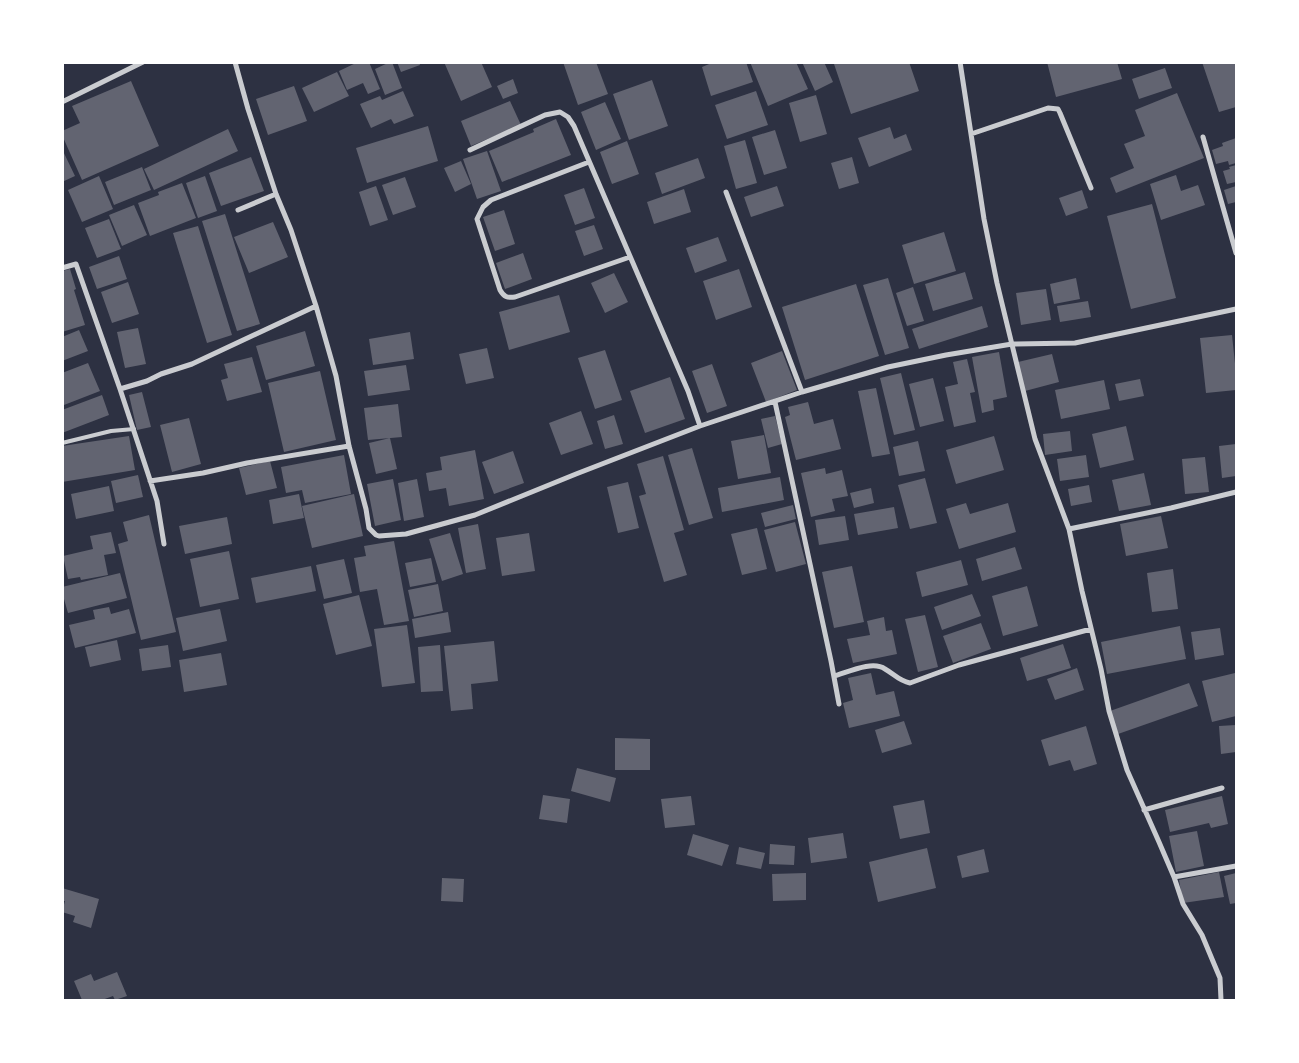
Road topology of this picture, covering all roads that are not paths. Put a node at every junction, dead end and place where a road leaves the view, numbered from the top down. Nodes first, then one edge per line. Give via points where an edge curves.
1 (143, 62) edge
2 (235, 62) edge
3 (960, 62) edge
4 (62, 102) edge
5 (971, 134) junction
6 (1203, 137) dead end
7 (470, 150) dead end
8 (589, 162) junction
9 (1091, 188) dead end
10 (726, 192) dead end
11 (276, 194) junction
12 (238, 210) dead end
13 (1236, 253) edge
14 (630, 257) junction
15 (62, 268) edge
16 (316, 306) junction
17 (1236, 309) edge
18 (1012, 344) junction
19 (120, 389) junction
20 (802, 392) junction
21 (775, 402) junction
22 (700, 426) junction
23 (134, 429) junction
24 (62, 443) edge
25 (349, 446) junction
26 (150, 481) junction
27 (1236, 492) edge
28 (1069, 529) junction
29 (164, 544) dead end
30 (1091, 629) junction
31 (834, 676) junction
32 (839, 704) dead end
33 (1222, 788) dead end
34 (1144, 810) junction
35 (1236, 866) edge
36 (1174, 877) junction
37 (1221, 1000) edge

1 - 4 street
2 - 11 street
3 - 5 street
5 - 9 street via 1048,108 1058,109
5 - 18 street via 984,219
6 - 13 street
7 - 8 street via 545,115 560,112 574,126
8 - 14 street
8 - 14 street via 491,200 483,207 477,219 500,290 508,298
10 - 20 street
11 - 12 street
11 - 16 street
14 - 22 street
15 - 19 street via 76,264
16 - 19 street via 192,364
16 - 25 street via 336,376
17 - 18 street via 1075,343
18 - 20 street via 888,367
18 - 28 street via 1035,439
19 - 23 street
20 - 21 street
21 - 22 street
21 - 31 street
22 - 25 street via 474,515 406,534 379,536 369,528
23 - 24 lane
23 - 26 street
25 - 26 street
26 - 29 street
27 - 28 street
28 - 30 street
30 - 31 street via 910,683 897,678 884,667 874,665
30 - 34 street via 1108,711
31 - 32 street
33 - 34 street
34 - 36 street
35 - 36 street
36 - 37 street via 1183,904 1202,935 1220,978

